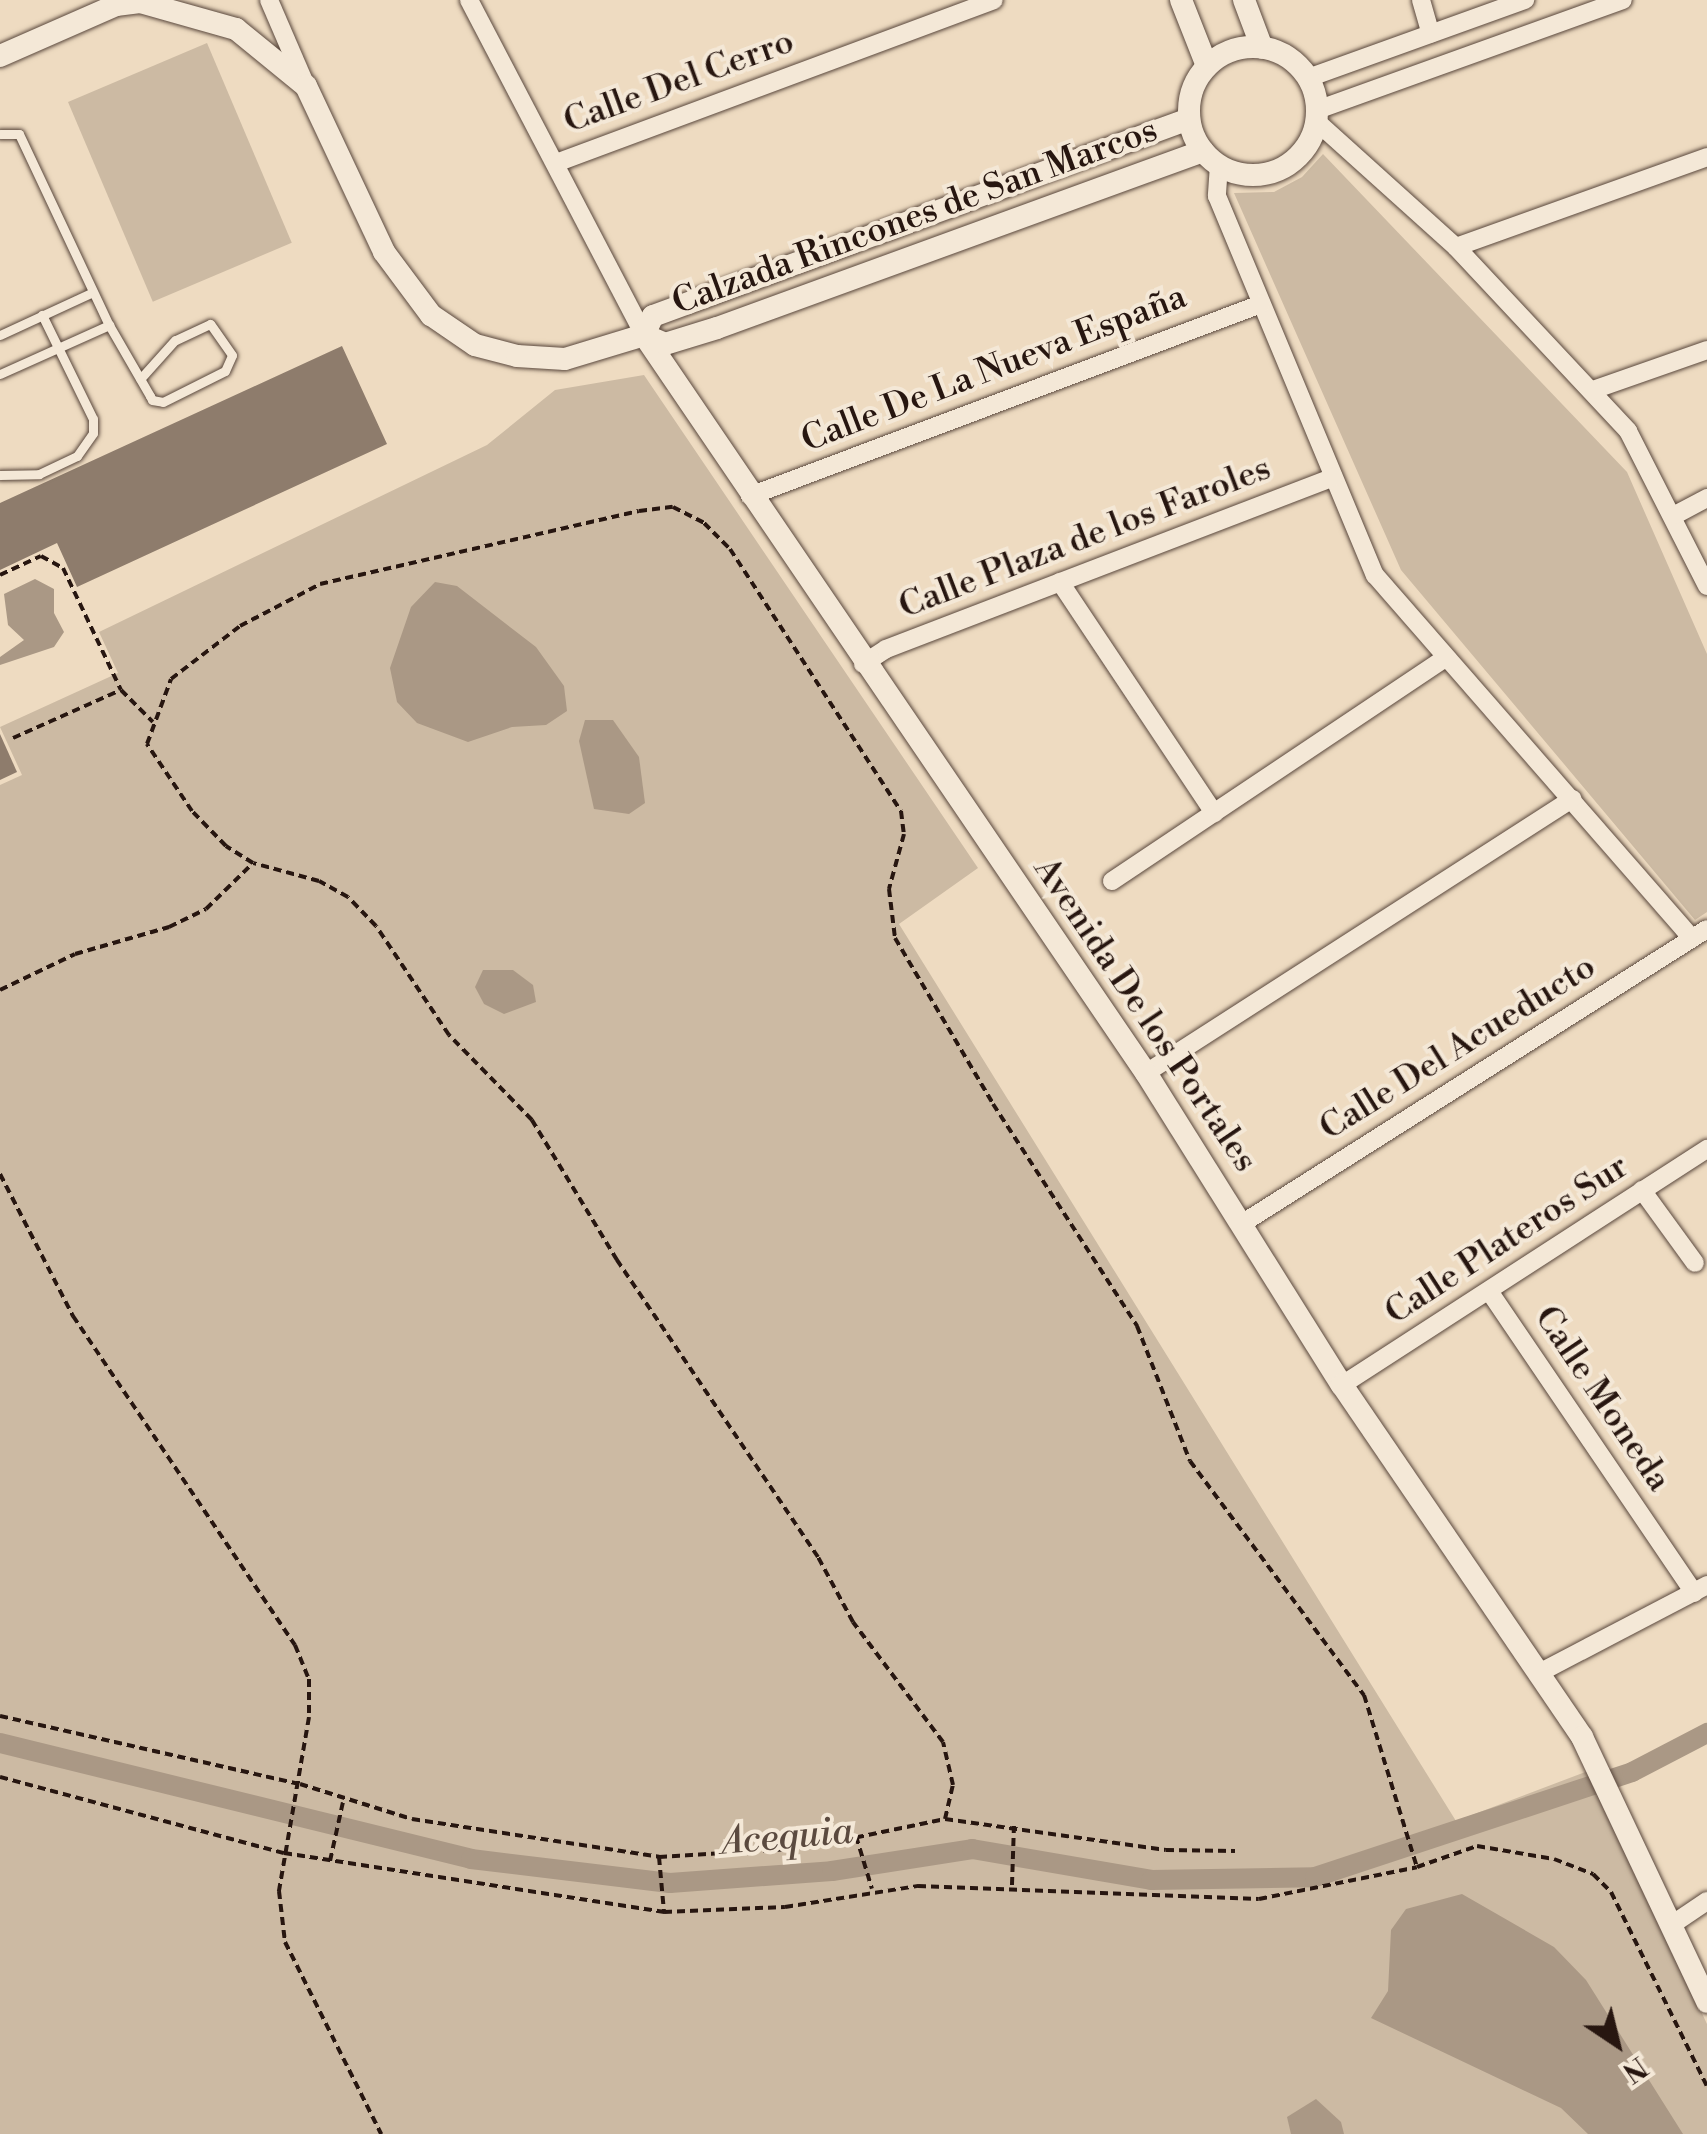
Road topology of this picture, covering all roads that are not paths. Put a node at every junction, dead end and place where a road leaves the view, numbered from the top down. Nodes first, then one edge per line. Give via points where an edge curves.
1 (268, 0) edge
2 (469, 0) edge
3 (994, 0) edge
4 (1181, 0) edge
5 (1244, 0) edge
6 (1421, 0) edge
7 (1525, 0) edge
8 (1623, 0) edge
9 (115, 2) edge
10 (1430, 34) junction
11 (1262, 48) junction
12 (0, 56) edge
13 (1207, 66) junction
14 (1308, 78) junction
15 (306, 86) junction
16 (1316, 116) junction
17 (1190, 120) junction
18 (0, 134) edge
19 (1707, 156) edge
20 (1211, 158) junction
21 (556, 163) junction
22 (1456, 247) junction
23 (93, 292) junction
24 (1261, 304) junction
25 (42, 315) junction
26 (108, 325) junction
27 (0, 335) edge
28 (644, 335) junction
29 (57, 348) junction
30 (1707, 350) edge
31 (0, 374) edge
32 (140, 379) junction
33 (1593, 390) junction
34 (0, 475) edge
35 (1333, 477) junction
36 (750, 496) junction
37 (1707, 498) edge
38 (1675, 515) junction
39 (1060, 582) junction
40 (1707, 586) edge
41 (1446, 658) junction
42 (862, 664) junction
43 (1572, 799) junction
44 (1214, 813) junction
45 (1112, 881) dead end
46 (1699, 933) edge
47 (1146, 1074) junction
48 (1707, 1149) edge
49 (1642, 1190) junction
50 (1244, 1223) junction
51 (1695, 1264) dead end
52 (1489, 1290) junction
53 (1342, 1386) junction
54 (1701, 1589) edge
55 (1539, 1673) junction
56 (1707, 1901) edge
57 (1670, 1926) junction
58 (1707, 2002) edge

1 - 15 street
2 - 21 street, Avenida De los Portales
3 - 21 street, Calle Del Cerro
4 - 13 street
5 - 11 street
6 - 10 street
7 - 10 street
8 - 16 street
9 - 12 street
9 - 15 street via 140,2 236,30
10 - 14 street
11 - 13 street via 1233,50
11 - 14 street via 1281,53
13 - 17 street via 1192,90
14 - 16 street
15 - 28 street via 384,252 431,315 475,344 517,356 565,358
16 - 20 street via 1306,146 1282,168 1250,174
16 - 22 street
17 - 20 street
17 - 28 street, Calzada Rincones de San Marcos via 653,316
18 - 23 lane via 20,134
19 - 22 street
20 - 24 street via 1216,196
20 - 28 street, Calzada Rincones de San Marcos via 717,328 665,344
21 - 28 street, Avenida De los Portales
22 - 33 street
23 - 25 lane
23 - 26 lane
24 - 35 street
24 - 36 street, Calle De La Nueva España
25 - 27 lane
25 - 29 lane
26 - 29 lane
26 - 32 lane
28 - 36 street, Avenida De los Portales
29 - 31 lane
29 - 34 lane via 93,419 88,445 39,474
30 - 33 street
32 - 32 lane via 152,400 163,402 225,371 232,355 210,324 174,340
33 - 38 street via 1628,431
35 - 39 street, Calle Plaza de los Faroles
35 - 41 street via 1375,574
36 - 42 street, Avenida De los Portales
37 - 38 street
38 - 40 street
39 - 42 street, Calle Plaza de los Faroles
39 - 44 street
41 - 43 street
41 - 44 street
42 - 47 street, Avenida De los Portales
43 - 46 street
43 - 47 street
44 - 45 street
46 - 50 street, Calle Del Acueducto
47 - 50 street, Avenida De los Portales
48 - 49 street, Calle Plateros Sur
49 - 51 street
49 - 52 street, Calle Plateros Sur
50 - 53 street, Avenida De los Portales
52 - 53 street, Calle Plateros Sur
52 - 54 street, Calle Moneda
53 - 55 street, Avenida De los Portales
54 - 55 street
55 - 57 street, Avenida De los Portales via 1599,1765
56 - 57 street
57 - 58 street, Avenida De los Portales

